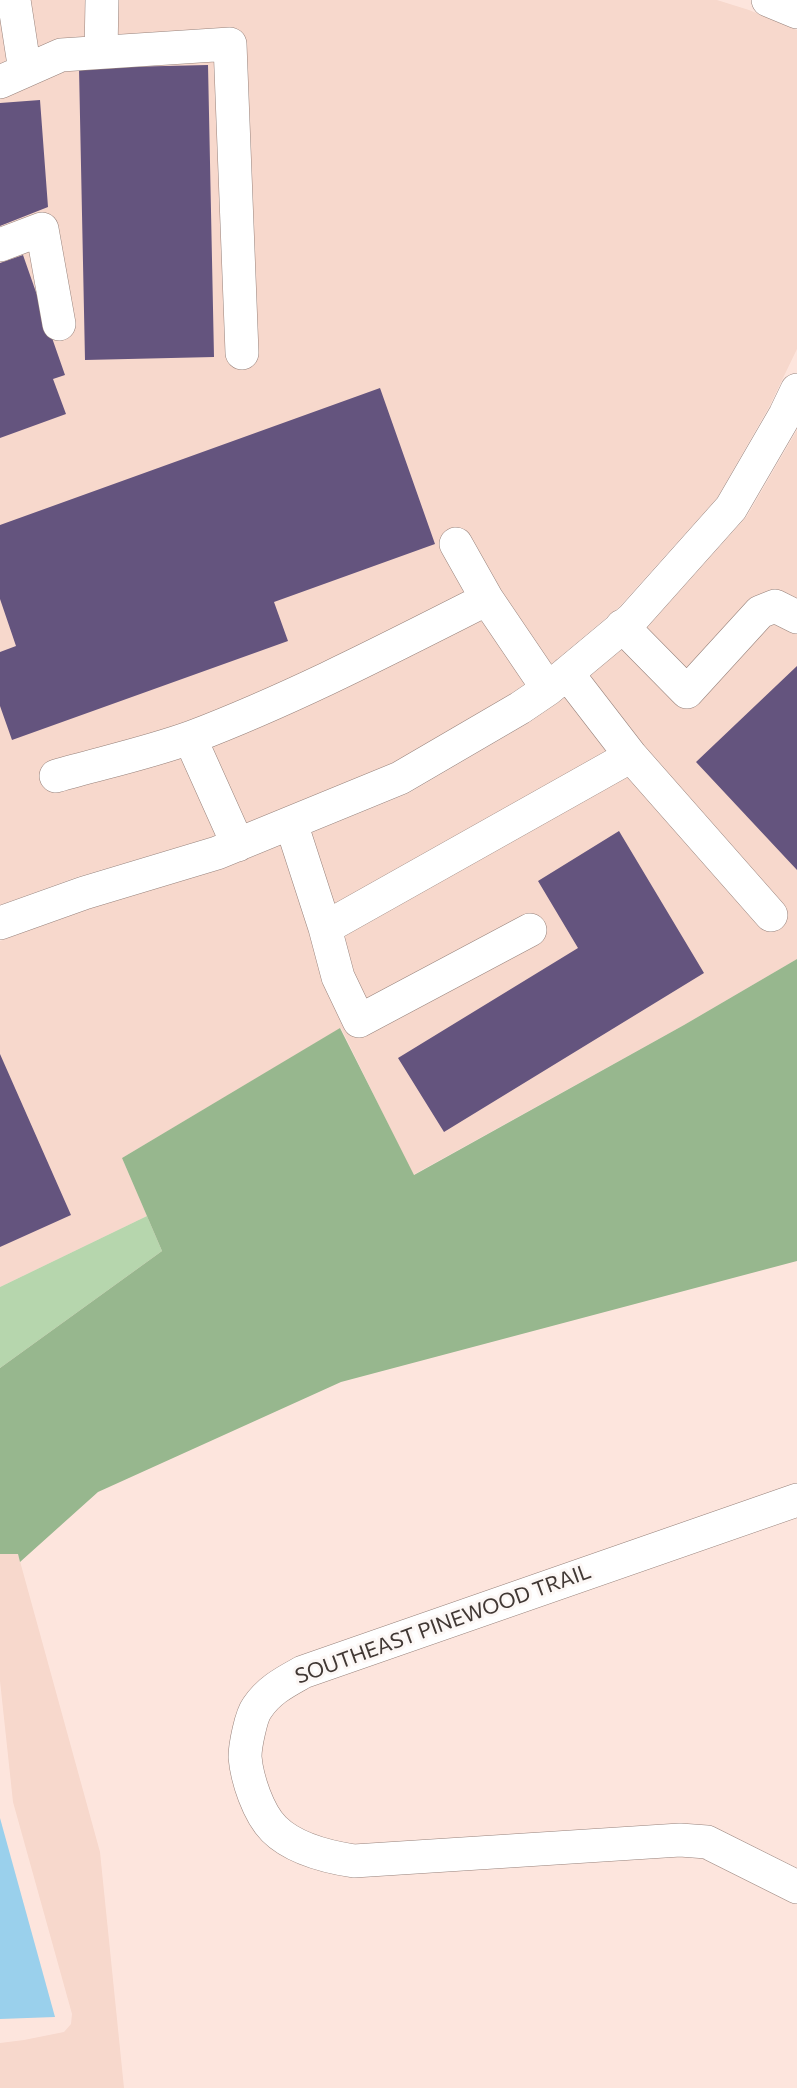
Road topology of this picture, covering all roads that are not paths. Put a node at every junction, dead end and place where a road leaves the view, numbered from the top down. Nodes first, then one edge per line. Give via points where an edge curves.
1 (14, 0) edge
2 (102, 0) edge
3 (768, 0) edge
4 (797, 12) edge
5 (100, 52) junction
6 (13, 77) edge
7 (0, 245) edge
8 (59, 324) dead end
9 (242, 353) dead end
10 (797, 390) edge
11 (456, 544) dead end
12 (487, 599) junction
13 (797, 617) edge
14 (622, 626) junction
15 (558, 681) junction
16 (190, 738) junction
17 (631, 756) junction
18 (56, 776) dead end
19 (291, 823) junction
20 (238, 845) junction
21 (771, 915) dead end
22 (0, 923) edge
23 (325, 928) junction
24 (530, 930) dead end
25 (797, 1500) edge
26 (797, 1887) edge

1 - 6 street
2 - 5 street
3 - 4 street
5 - 6 street via 61,55
5 - 9 street via 230,45
7 - 8 street via 42,229
10 - 14 street via 731,508
11 - 12 street
12 - 15 street
12 - 16 street via 313,687
13 - 14 street via 775,606 760,612 687,692
14 - 15 street
15 - 17 street
15 - 19 street via 520,708 400,778
16 - 18 street
16 - 20 street
17 - 21 street
17 - 23 street
19 - 20 street
19 - 23 street
20 - 22 street
23 - 24 street via 338,977 359,1021
25 - 26 street, SOUTHEAST PINEWOOD TRAIL via 303,1672 274,1687 255,1709 245,1756 256,1802 274,1829 296,1844 327,1856 354,1861 680,1840 707,1842

